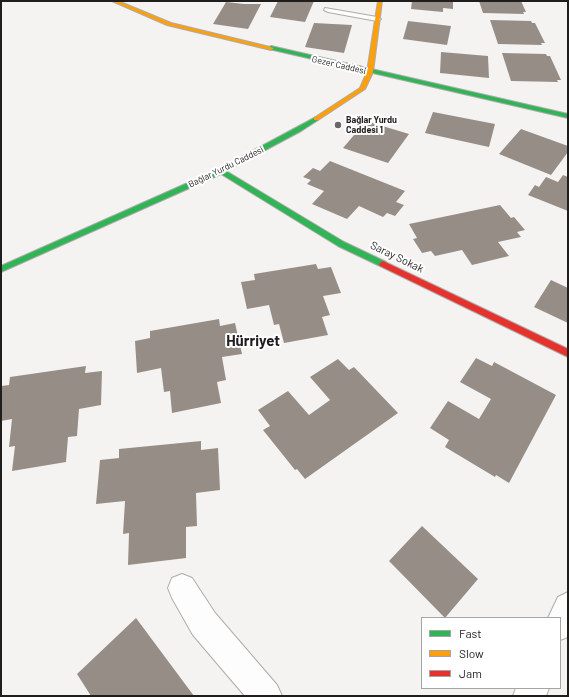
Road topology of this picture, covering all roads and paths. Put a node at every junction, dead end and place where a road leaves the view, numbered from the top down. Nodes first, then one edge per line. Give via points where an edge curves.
1 (114, 1) edge
2 (380, 1) edge
3 (328, 10) dead end
4 (377, 19) junction
5 (370, 72) junction
6 (568, 116) edge
7 (221, 171) junction
8 (1, 269) edge
9 (568, 353) edge
10 (182, 588) dead end
11 (568, 607) edge
12 (561, 623) edge
13 (266, 696) edge

1 - 5 street, Gezer Caddesi via 168,24
2 - 4 street, Bağlar Yurdu Caddesi
3 - 4 lane
4 - 5 street, Bağlar Yurdu Caddesi
5 - 6 street, Gezer Caddesi
5 - 7 street, Bağlar Yurdu Caddesi via 362,89 299,130
7 - 8 street, Bağlar Yurdu Caddesi
7 - 9 street, Saray Sokak via 341,244
10 - 13 street via 204,624
11 - 12 street

